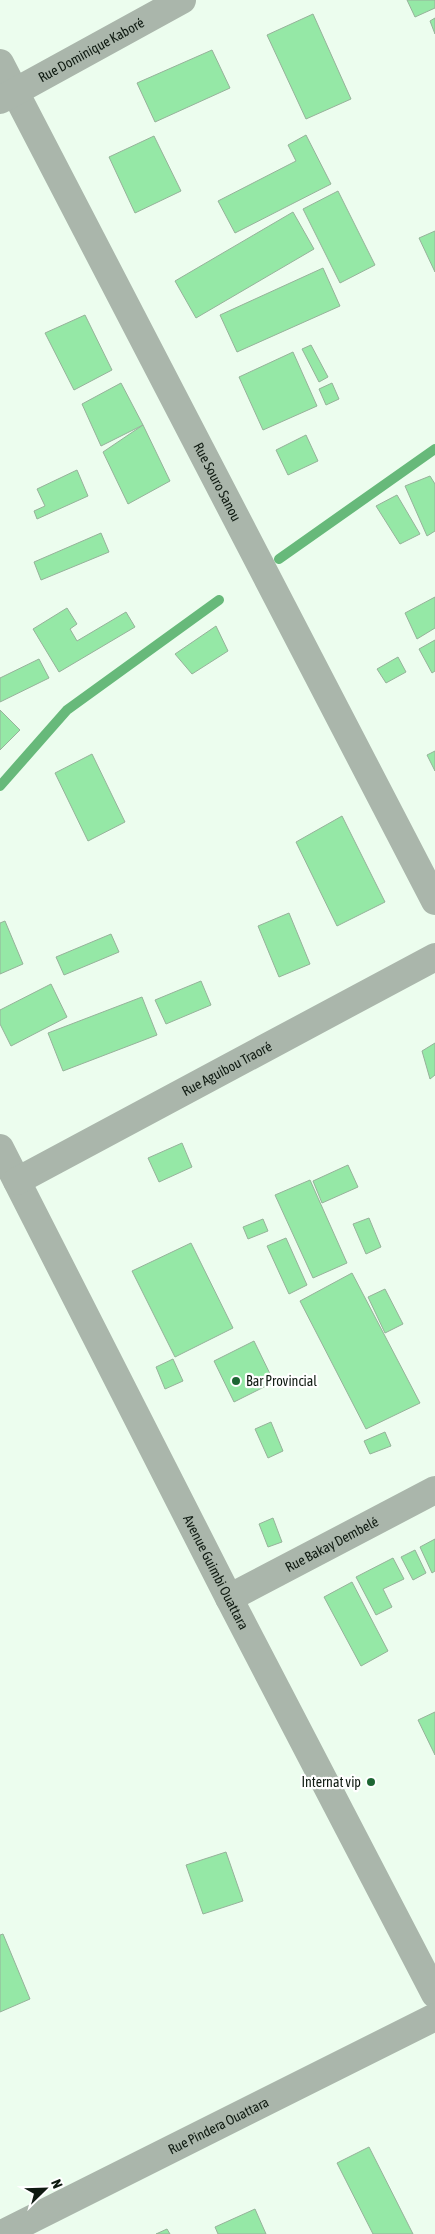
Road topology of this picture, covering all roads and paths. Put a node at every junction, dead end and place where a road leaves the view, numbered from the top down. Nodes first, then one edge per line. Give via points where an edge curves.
1 (182, 0) edge
2 (0, 63) edge
3 (7, 96) edge
4 (435, 901) edge
5 (435, 957) edge
6 (0, 1148) edge
7 (17, 1181) junction
8 (435, 1490) edge
9 (229, 1598) junction
10 (435, 1994) edge
11 (435, 2017) edge
12 (2, 2234) edge

1 - 3 street, Rue Dominique Kaboré
2 - 3 street, Rue Souro Sanou
3 - 4 street, Rue Souro Sanou
5 - 7 street, Rue Aguibou Traoré
6 - 7 street, Avenue Guimbi Ouattara
7 - 9 street, Avenue Guimbi Ouattara
8 - 9 street, Rue Bakay Dembelé
9 - 10 street, Avenue Guimbi Ouattara
11 - 12 street, Rue Pindera Ouattara

